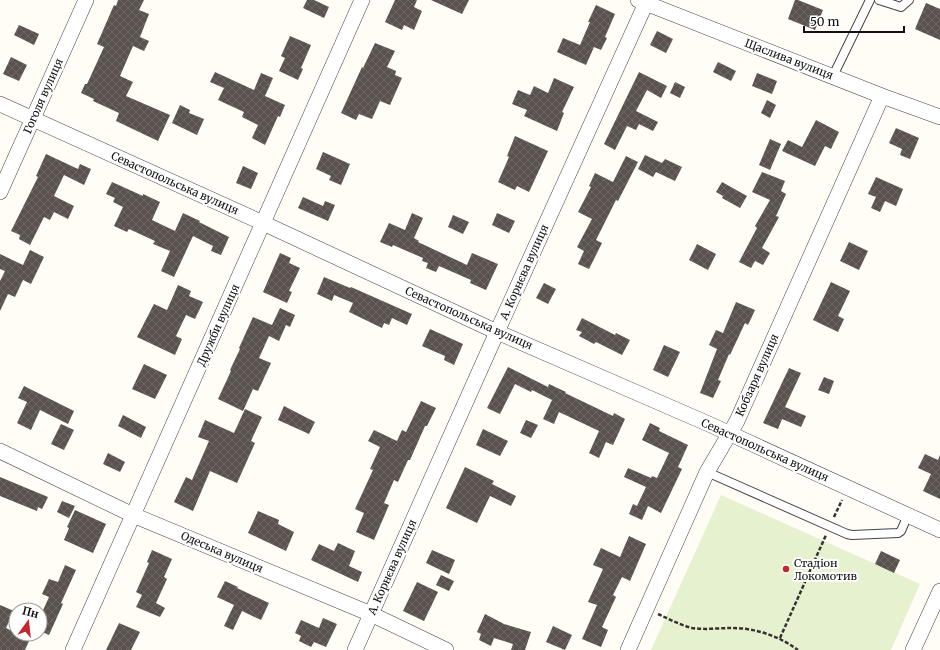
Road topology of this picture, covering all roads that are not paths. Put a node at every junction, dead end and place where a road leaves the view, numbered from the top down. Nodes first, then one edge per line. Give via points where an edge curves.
1 (86, 0) edge
2 (362, 0) edge
3 (870, 0) edge
4 (879, 0) edge
5 (909, 0) edge
6 (642, 2) edge
7 (833, 76) junction
8 (882, 96) junction
9 (0, 104) edge
10 (940, 116) edge
11 (32, 119) junction
12 (0, 192) edge
13 (263, 223) junction
14 (497, 332) junction
15 (730, 434) junction
16 (0, 451) edge
17 (707, 472) junction
18 (133, 515) junction
19 (908, 515) junction
20 (940, 530) edge
21 (940, 591) edge
22 (371, 614) junction
23 (73, 650) edge
24 (355, 650) edge
25 (446, 650) edge
26 (628, 650) edge
27 (913, 650) edge

1 - 11 street, Гоголя вулиця
2 - 13 street, Дружби вулиця
3 - 7 lane
4 - 5 lane via 901,7
6 - 7 street, Щаслива вулиця
6 - 14 street, А. Корнєва вулиця
7 - 8 street, Щаслива вулиця
8 - 10 street, Щаслива вулиця
8 - 15 street, Кобзаря вулиця
9 - 11 street, Севастопольська вулиця
11 - 12 street, Гоголя вулиця
11 - 13 street, Севастопольська вулиця
13 - 14 street, Севастопольська вулиця
13 - 18 street, Дружби вулиця
14 - 15 street, Севастопольська вулиця
14 - 22 street, А. Корнєва вулиця
15 - 17 street, Кобзаря вулиця
15 - 19 street, Севастопольська вулиця
16 - 18 street, Одеська вулиця
17 - 19 lane via 850,535 901,531
17 - 26 street, Кобзаря вулиця
18 - 22 street, Одеська вулиця
18 - 23 street, Дружби вулиця
19 - 20 street, Севастопольська вулиця
21 - 27 street
22 - 24 street, А. Корнєва вулиця
22 - 25 street, Одеська вулиця

